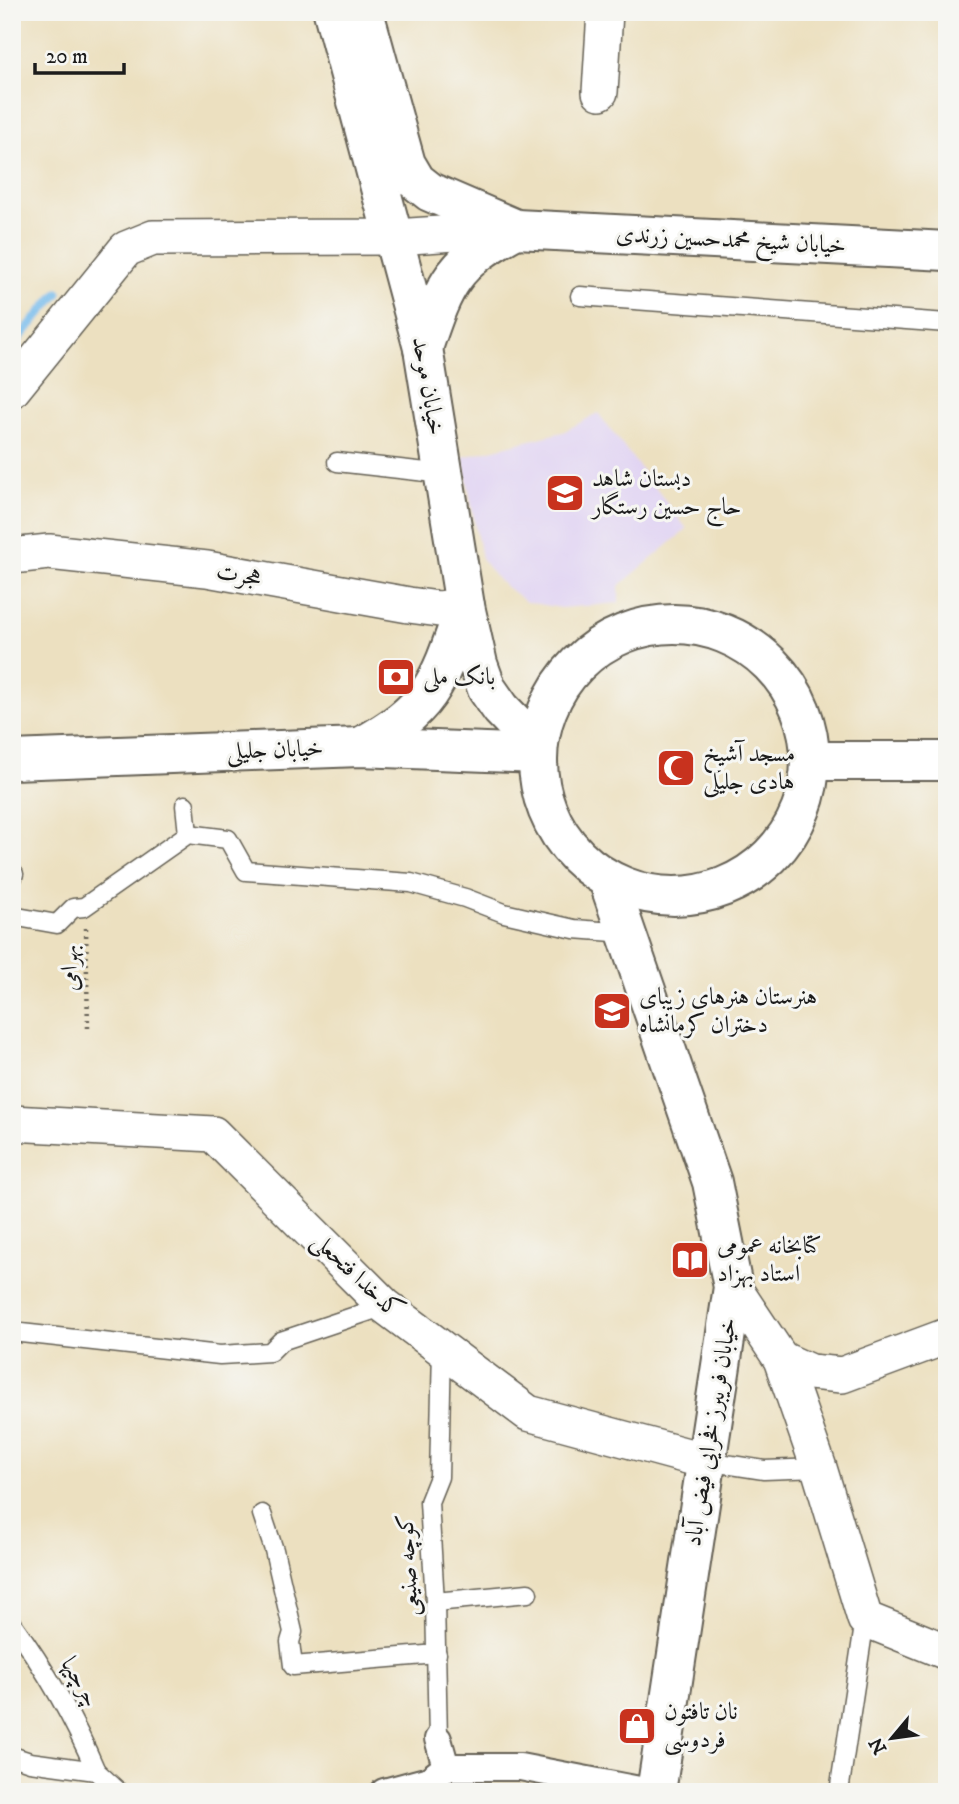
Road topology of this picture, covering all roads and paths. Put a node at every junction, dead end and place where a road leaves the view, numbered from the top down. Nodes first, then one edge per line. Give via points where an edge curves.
1 (333, 12) edge
2 (364, 12) edge
3 (605, 12) edge
4 (600, 92) dead end
5 (516, 229) junction
6 (395, 237) junction
7 (947, 251) edge
8 (580, 296) dead end
9 (947, 323) edge
10 (423, 348) junction
11 (12, 390) edge
12 (337, 462) dead end
13 (444, 474) junction
14 (12, 556) edge
15 (465, 606) junction
16 (360, 747) junction
17 (538, 750) junction
18 (12, 760) edge
19 (811, 761) junction
20 (947, 761) edge
21 (185, 805) dead end
22 (188, 835) junction
23 (608, 880) junction
24 (85, 907) junction
25 (12, 916) edge
26 (627, 933) junction
27 (88, 1028) dead end
28 (12, 1123) edge
29 (733, 1287) junction
30 (385, 1306) junction
31 (12, 1332) edge
32 (947, 1336) edge
33 (442, 1349) junction
34 (781, 1359) junction
35 (706, 1461) junction
36 (819, 1468) junction
37 (262, 1514) dead end
38 (528, 1593) dead end
39 (435, 1602) junction
40 (865, 1619) junction
41 (12, 1623) edge
42 (947, 1652) edge
43 (437, 1654) junction
44 (438, 1738) joint
45 (12, 1756) edge
46 (446, 1767) junction
47 (96, 1771) junction
48 (119, 1792) edge
49 (384, 1792) edge
50 (650, 1792) edge
51 (656, 1792) edge
52 (839, 1792) edge

1 - 6 main road, خیابان موحد
2 - 5 main road via 406,164 416,181 430,192
3 - 4 street
5 - 6 street
5 - 7 main road, خیابان شیخ محمدحسین زرندی
5 - 10 main road via 483,246 459,266 440,295
6 - 10 main road, خیابان موحد
6 - 11 street via 153,238 126,248
8 - 9 lane
10 - 13 main road, خیابان موحد
12 - 13 lane
13 - 15 main road, خیابان موحد
14 - 15 street, هجرت via 49,552 207,569 409,605
15 - 16 main road via 433,687 396,727
15 - 17 main road, خیابان موحد via 487,690
16 - 17 main road, خیابان جلیلی
16 - 18 main road, خیابان جلیلی
17 - 19 main road via 553,696 577,663 609,639 647,626 687,624 726,633 761,655 788,685 805,721
17 - 23 main road via 540,786 553,824 576,856
19 - 20 main road
19 - 23 main road via 805,801 788,838 760,867 726,888 686,897 645,894
21 - 22 lane
22 - 24 lane
22 - 26 lane via 228,839 246,871 411,883 504,913 575,929
23 - 26 main road, خیابان فریبرز فخرایی فیض آباد
24 - 25 lane via 74,908 57,925
24 - 27 path, بهرامی
26 - 29 main road, خیابان فریبرز فخرایی فیض آباد via 712,1182
28 - 30 street, کدخدا فتحعلی via 213,1134
29 - 34 street
29 - 35 main road, خیابان فریبرز فخرایی فیض آباد
30 - 31 lane via 281,1341 270,1352 220,1355
30 - 33 street, کدخدا فتحعلی
32 - 34 street via 842,1375 810,1371
33 - 35 street, کدخدا فتحعلی via 528,1413
33 - 39 lane, کوچه صنیعی via 439,1477 429,1502
34 - 36 street
35 - 36 lane via 764,1470
35 - 51 main road, خیابان فریبرز فخرایی فیض آباد
36 - 40 street
37 - 43 lane via 293,1632 293,1666
38 - 39 lane
39 - 43 lane, کوچه صنیعی
40 - 42 street
40 - 52 lane
41 - 47 lane, چرچیها via 47,1671
43 - 44 lane, کوچه صنیعی
44 - 46 street
45 - 47 lane
46 - 49 street via 429,1780
46 - 50 street via 520,1767
47 - 48 lane

